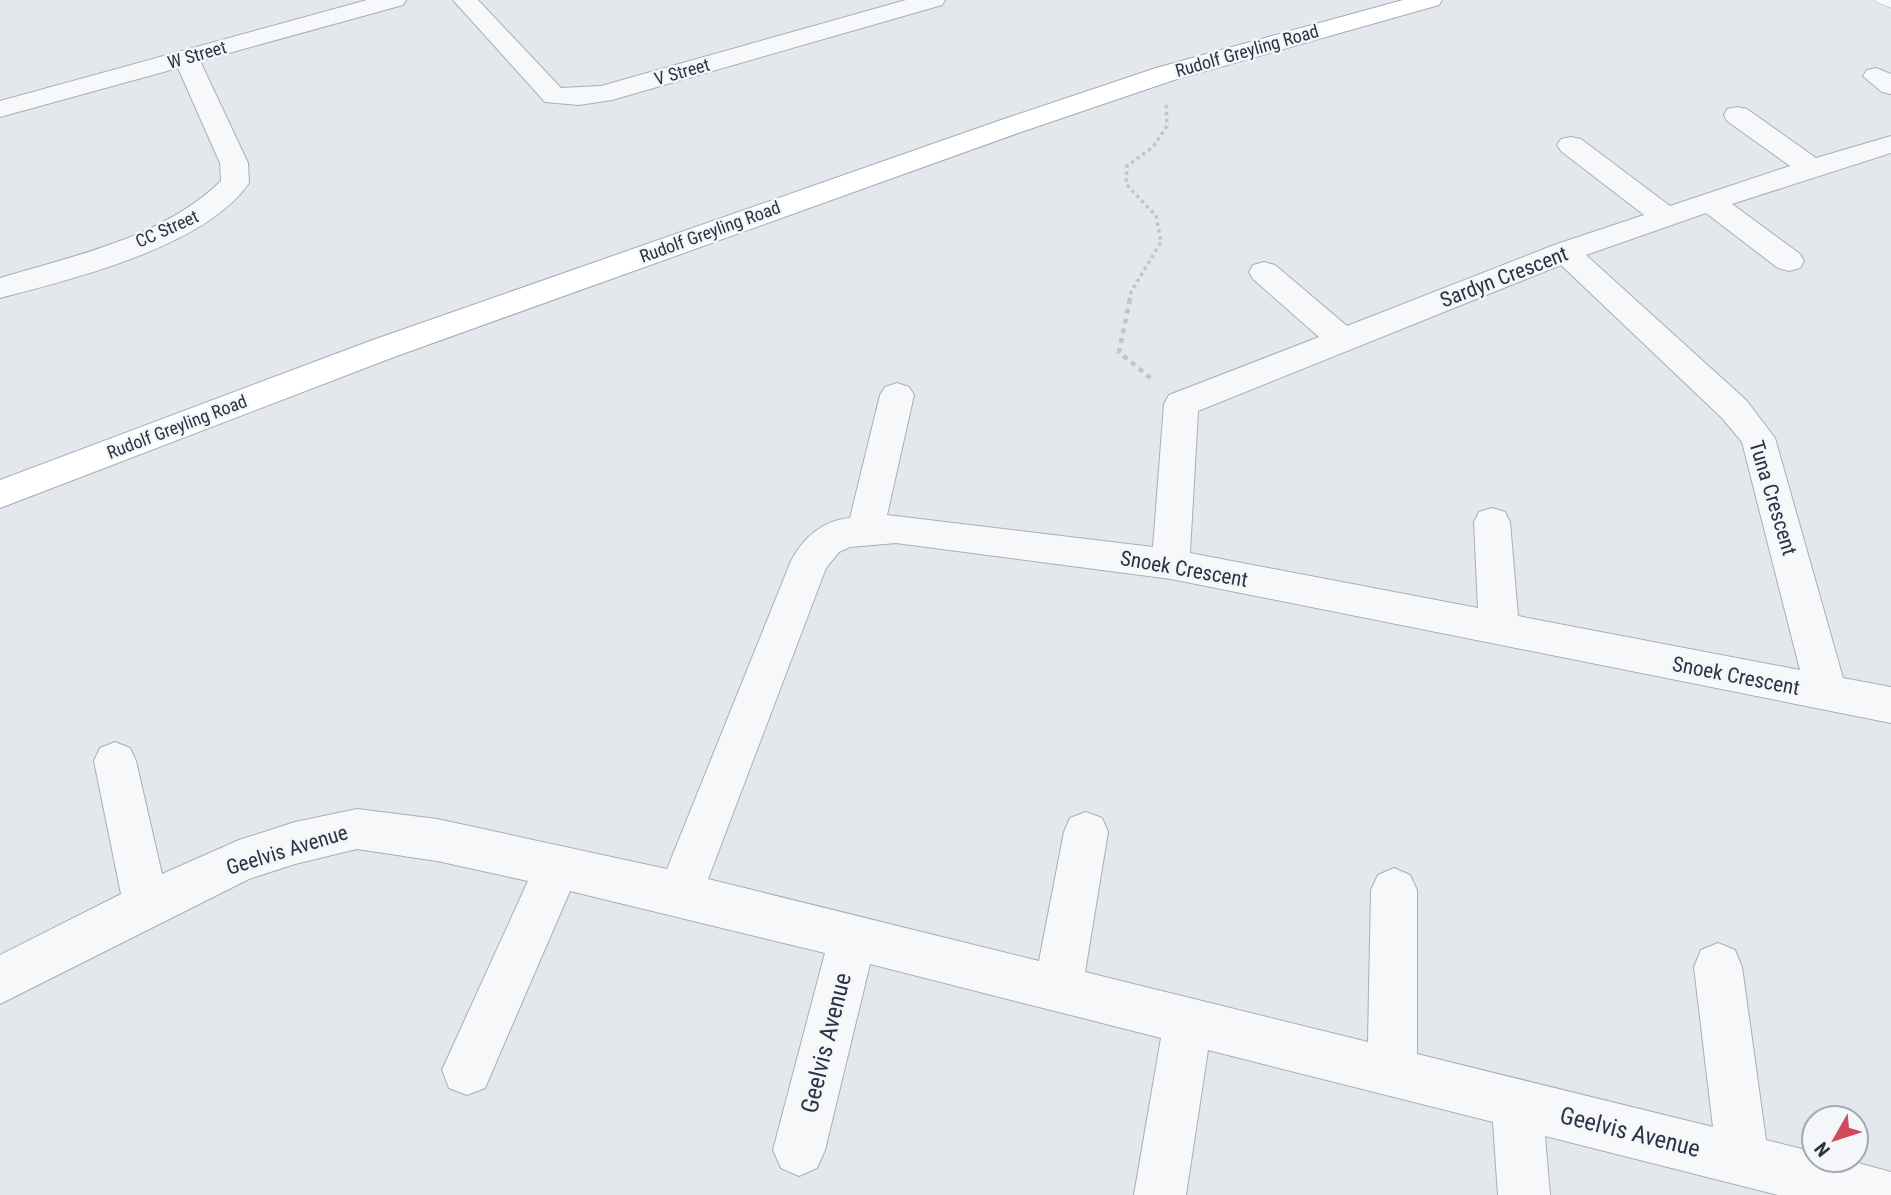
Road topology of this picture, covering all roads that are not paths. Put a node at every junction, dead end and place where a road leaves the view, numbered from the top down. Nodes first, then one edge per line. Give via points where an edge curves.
1 (394, 0) edge
2 (466, 0) edge
3 (933, 0) edge
4 (1430, 0) edge
5 (186, 58) junction
6 (0, 109) edge
7 (1737, 115) dead end
8 (1571, 145) dead end
9 (1878, 147) edge
10 (1811, 168) junction
11 (1891, 169) edge
12 (1710, 202) junction
13 (1666, 217) junction
14 (1565, 252) junction
15 (1789, 261) dead end
16 (1264, 272) dead end
17 (0, 288) edge
18 (1343, 340) junction
19 (897, 395) dead end
20 (0, 494) edge
21 (1492, 522) dead end
22 (866, 529) junction
23 (1171, 565) junction
24 (1499, 630) junction
25 (1827, 694) junction
26 (1891, 705) edge
27 (115, 761) dead end
28 (1086, 832) dead end
29 (558, 866) junction
30 (1394, 890) dead end
31 (680, 894) junction
32 (146, 905) junction
33 (853, 937) junction
34 (1718, 967) dead end
35 (0, 979) edge
36 (1058, 988) junction
37 (1188, 1021) junction
38 (467, 1070) dead end
39 (1392, 1073) junction
40 (1517, 1104) junction
41 (799, 1150) dead end
42 (1743, 1160) junction
43 (1160, 1195) edge
44 (1524, 1195) edge
45 (1882, 1195) edge

1 - 5 street, W Street
2 - 3 street, V Street via 547,89 563,97 603,94
4 - 20 main road, Rudolf Greyling Road via 1165,74 784,205
5 - 6 street, W Street
5 - 17 street, CC Street via 234,163 235,183 198,217 153,237
7 - 10 street
8 - 13 street
9 - 10 street, Sardyn Crescent
9 - 11 street, Sardyn Crescent
10 - 12 street, Sardyn Crescent
12 - 13 street, Sardyn Crescent
12 - 15 street
13 - 14 street, Sardyn Crescent
14 - 18 street, Sardyn Crescent
14 - 25 street, Tuna Crescent via 1734,409 1758,438
16 - 18 street
18 - 23 street, Sardyn Crescent via 1181,404
19 - 22 street
21 - 24 street
22 - 23 street, Snoek Crescent
22 - 31 street, Snoek Crescent via 826,542 810,561
23 - 24 street, Snoek Crescent
24 - 25 street, Snoek Crescent
25 - 26 street, Snoek Crescent
27 - 32 street
28 - 36 street
29 - 31 street, Geelvis Avenue
29 - 32 street, Geelvis Avenue via 357,829 239,861
29 - 38 street
30 - 39 street
31 - 33 street, Geelvis Avenue
32 - 35 street, Geelvis Avenue
33 - 36 street, Geelvis Avenue
33 - 41 street, Geelvis Avenue
34 - 42 street
36 - 37 street, Geelvis Avenue
37 - 39 street, Geelvis Avenue
37 - 43 street
39 - 40 street, Geelvis Avenue
40 - 42 street, Geelvis Avenue
40 - 44 street
42 - 45 street, Geelvis Avenue

